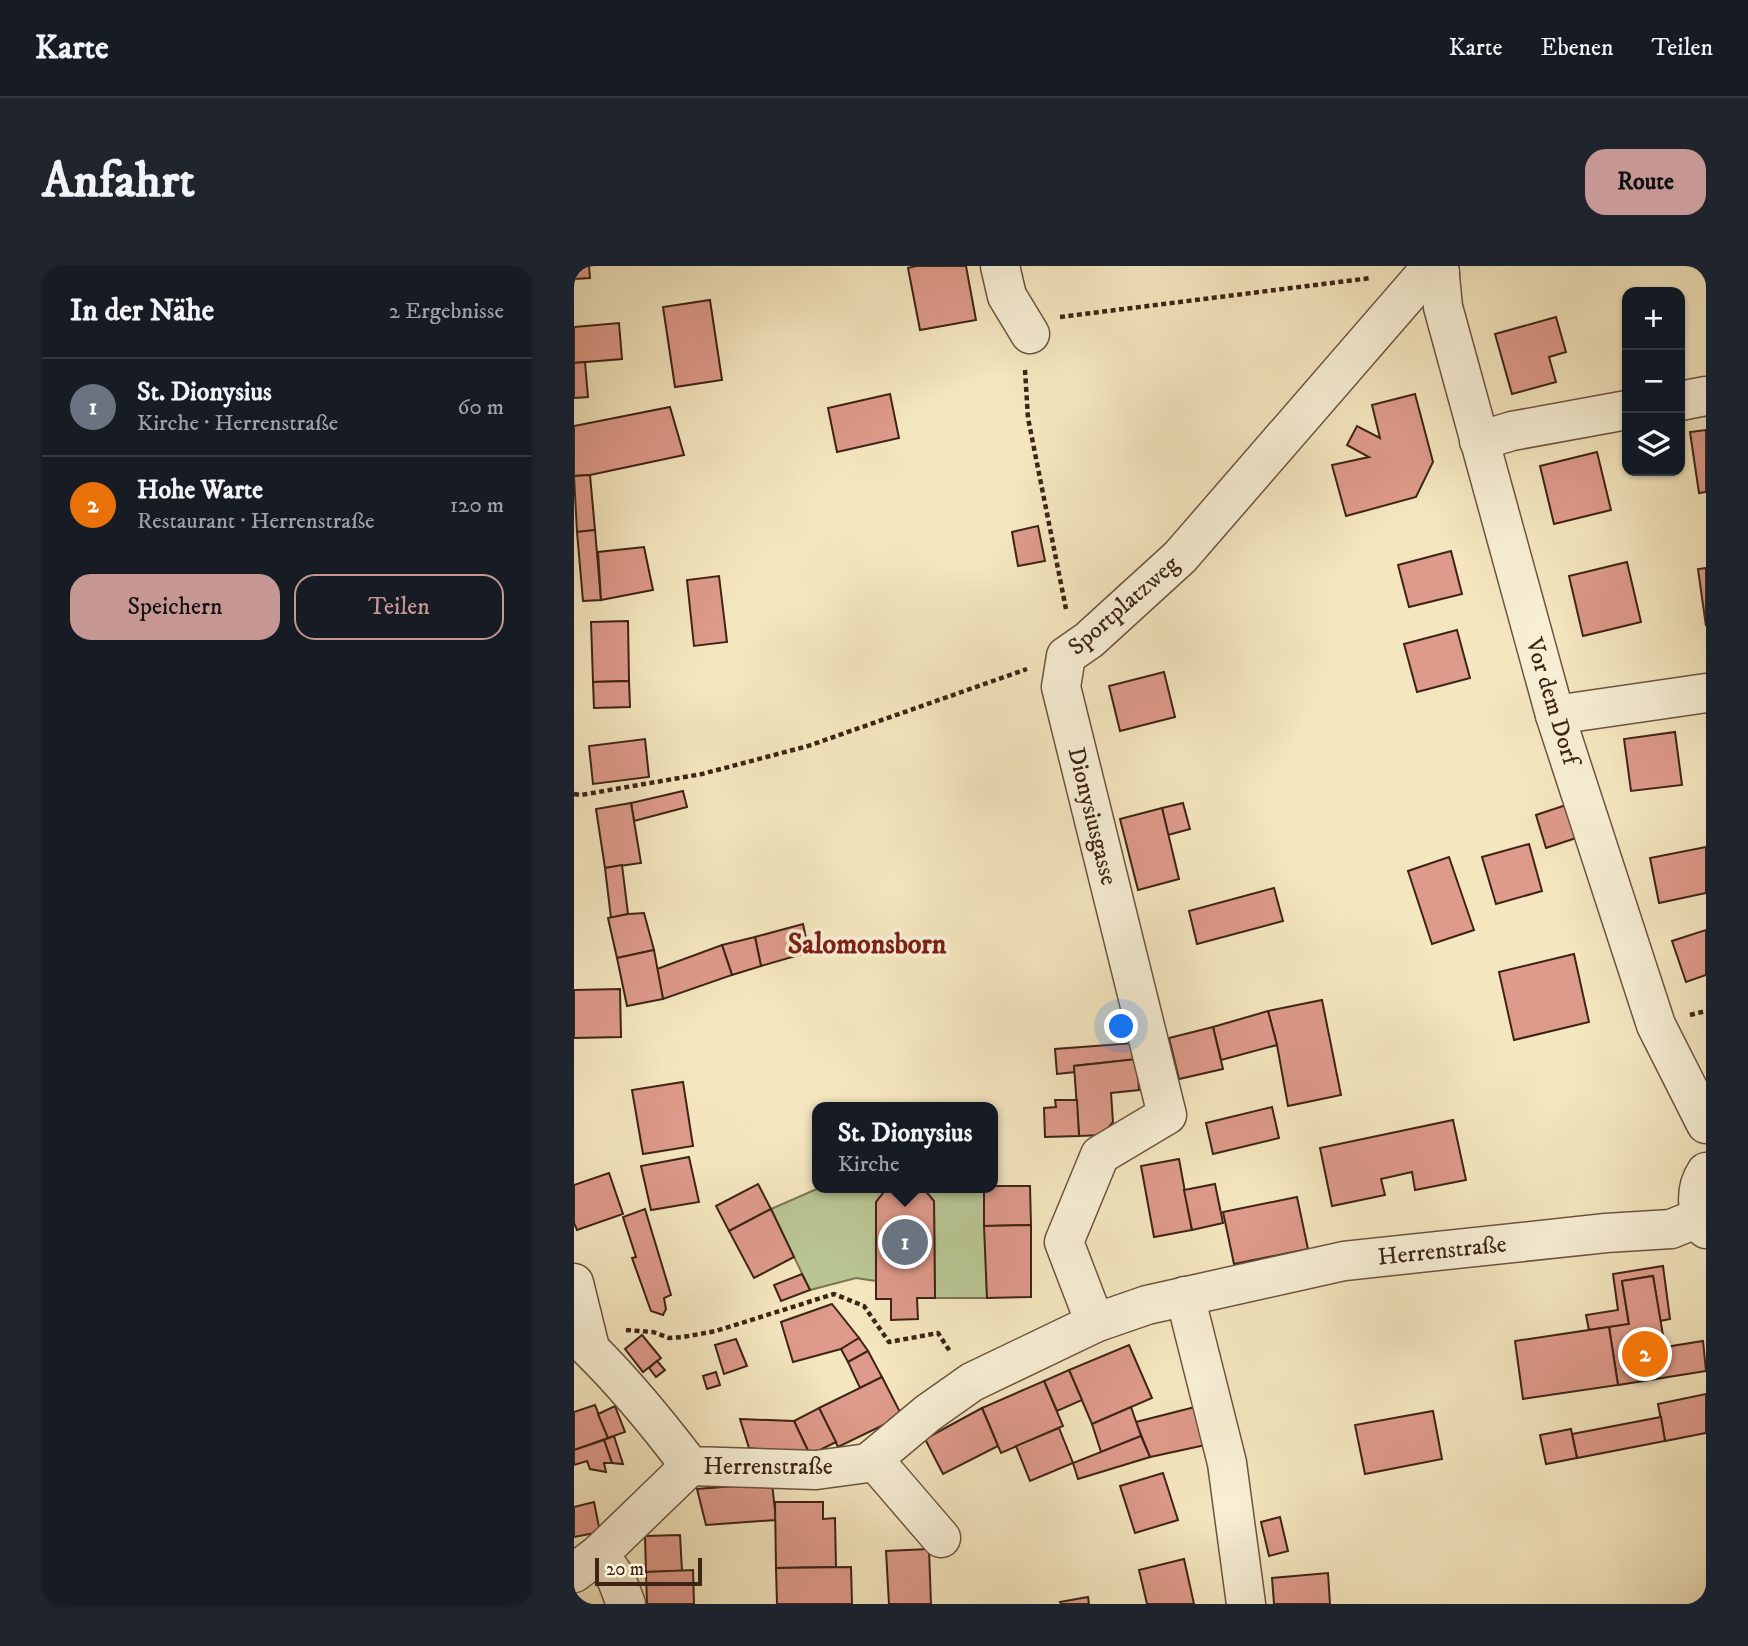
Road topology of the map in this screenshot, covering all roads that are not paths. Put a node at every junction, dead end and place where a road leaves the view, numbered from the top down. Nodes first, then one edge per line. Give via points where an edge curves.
1 (1000, 266) edge
2 (1433, 273) edge
3 (1030, 334) road end
4 (1706, 396) edge
5 (1685, 400) edge
6 (1622, 411) edge
7 (1479, 441) junction
8 (1066, 656) joint
9 (1706, 693) edge
10 (1555, 715) junction
11 (1706, 1124) edge
12 (1706, 1172) edge
13 (1704, 1223) edge
14 (574, 1283) edge
15 (1185, 1296) junction
16 (1096, 1323) junction
17 (582, 1341) edge
18 (873, 1459) junction
19 (690, 1466) junction
20 (941, 1538) dead end
21 (587, 1564) edge
22 (626, 1604) edge
23 (1246, 1604) edge

1 - 3 street via 1007,296
2 - 7 street, Vor dem Dorf
2 - 8 street, Sportplatzweg via 1180,557
4 - 5 street
6 - 7 street
7 - 10 street, Vor dem Dorf
8 - 16 street, Dionysiusgasse via 1061,687 1167,1115 1100,1156 1064,1242
9 - 10 street
10 - 11 street, Vor dem Dorf via 1656,1025
12 - 13 street via 1698,1194
13 - 15 street, Herrenstraße via 1344,1261
14 - 17 street
15 - 16 street, Herrenstraße
15 - 23 street via 1227,1463
16 - 18 street, Herrenstraße via 972,1382
17 - 19 street, Herrenstraße via 656,1421
18 - 19 street, Herrenstraße via 816,1470
18 - 20 street
19 - 21 street
21 - 22 street via 616,1578

